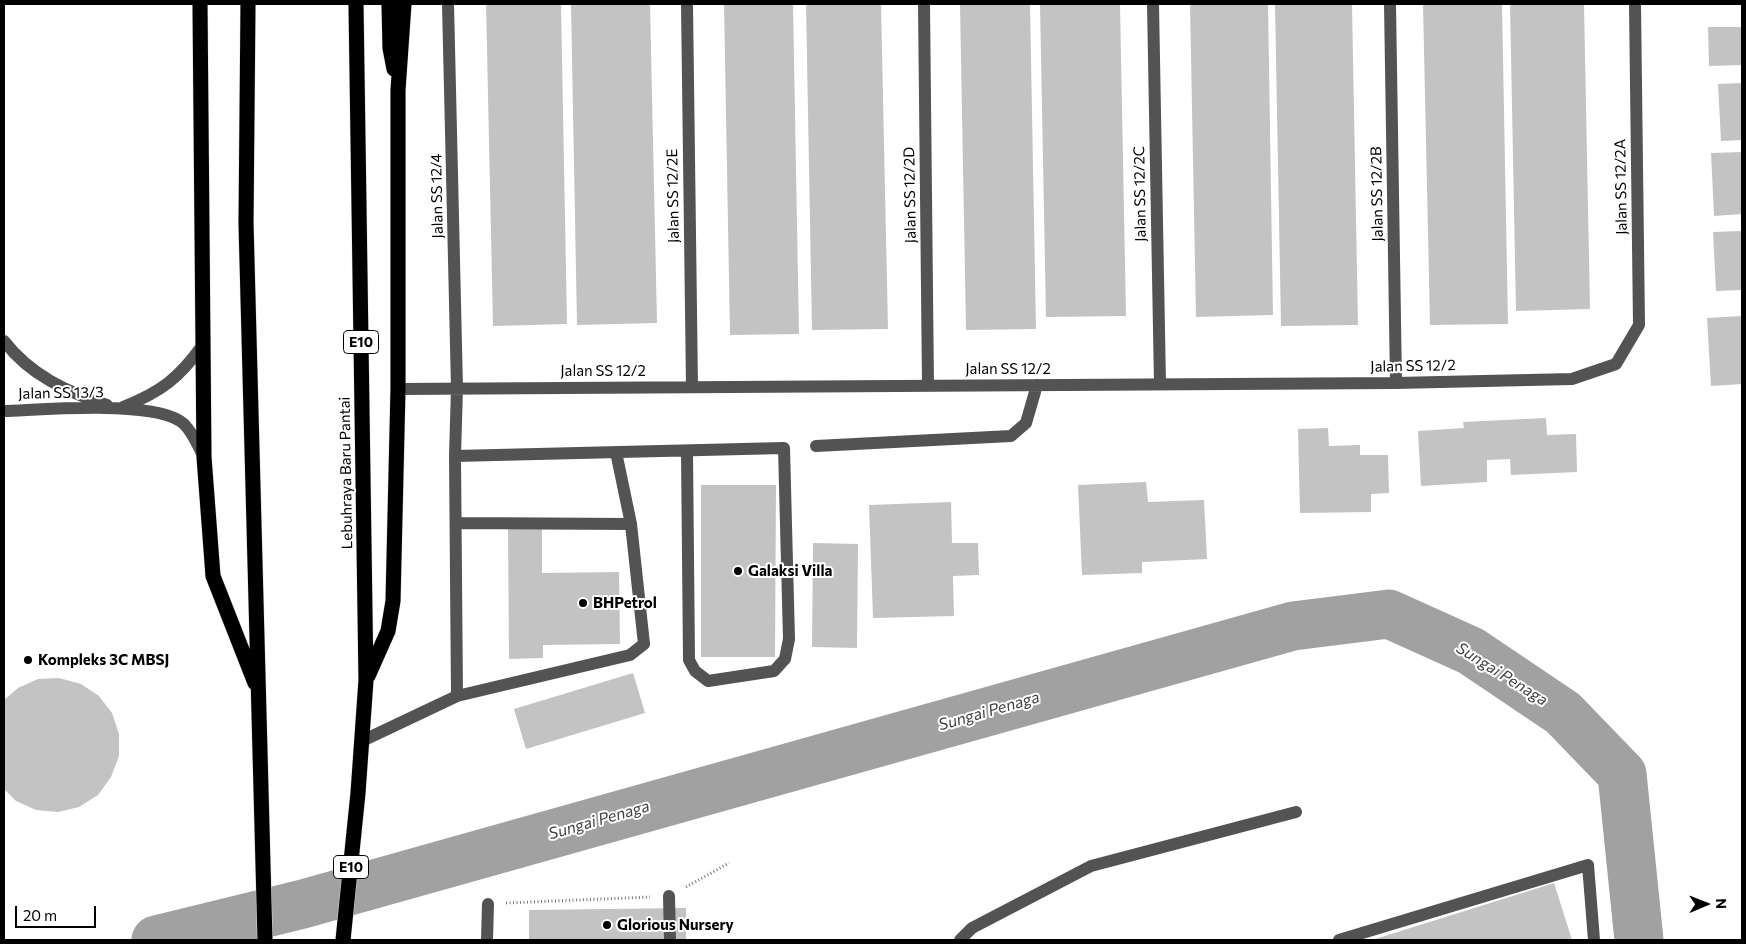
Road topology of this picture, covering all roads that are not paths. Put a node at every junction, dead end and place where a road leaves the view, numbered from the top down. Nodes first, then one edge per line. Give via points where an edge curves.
1 (200, 4) edge
2 (248, 4) edge
3 (356, 4) edge
4 (389, 4) edge
5 (404, 4) edge
6 (448, 4) edge
7 (687, 4) edge
8 (924, 4) edge
9 (1153, 4) edge
10 (1390, 4) edge
11 (1635, 4) edge
12 (398, 90) junction
13 (4, 341) edge
14 (202, 346) junction
15 (1616, 364) joint
16 (1396, 383) junction
17 (1160, 384) junction
18 (1037, 385) junction
19 (928, 386) junction
20 (692, 387) junction
21 (457, 388) junction
22 (398, 389) junction
23 (119, 409) junction
24 (4, 411) edge
25 (816, 446) dead end
26 (687, 451) junction
27 (616, 452) junction
28 (455, 456) junction
29 (204, 457) junction
30 (456, 523) junction
31 (631, 524) junction
32 (366, 680) junction
33 (259, 694) junction
34 (457, 696) junction
35 (362, 741) junction
36 (1296, 812) dead end
37 (669, 896) road end
38 (488, 904) road end
39 (266, 940) edge
40 (343, 940) edge
41 (487, 940) edge
42 (670, 940) edge
43 (960, 940) edge
44 (1339, 940) edge
45 (1594, 940) edge

1 - 14 highway
2 - 33 highway via 246,223
3 - 32 highway, Lebuhraya Baru Pantai / E10
4 - 12 highway via 390,48
5 - 12 highway
6 - 21 street, Jalan SS 12/4
7 - 20 street, Jalan SS 12/2E
8 - 19 street, Jalan SS 12/2D
9 - 17 street, Jalan SS 12/2C
10 - 16 street, Jalan SS 12/2B
11 - 15 street, Jalan SS 12/2A via 1639,325
12 - 22 highway
13 - 23 street via 32,371 76,396
14 - 23 street, Jalan SS 13/3 via 169,384
14 - 29 highway
15 - 16 street, Jalan SS 12/2 via 1572,379
16 - 17 street, Jalan SS 12/2
17 - 18 street, Jalan SS 12/2
18 - 19 street, Jalan SS 12/2
18 - 25 street via 1026,423 1011,436
19 - 20 street, Jalan SS 12/2
20 - 21 street, Jalan SS 12/2
21 - 22 street, Jalan SS 12/2
21 - 28 street, Jalan SS 12/4
22 - 32 highway via 393,601 388,631
23 - 24 street, Jalan SS 13/3
23 - 29 street, Jalan SS 13/3 via 145,410 172,417 184,424
26 - 26 street via 689,660 708,681 774,671 785,659 788,639 784,448
26 - 27 street
27 - 28 street
27 - 31 street
28 - 30 street, Jalan SS 12/4
29 - 33 highway via 213,576
30 - 31 street
30 - 34 street, Jalan SS 12/4
31 - 34 street via 644,644 630,655
32 - 35 highway, Lebuhraya Baru Pantai / E10
33 - 39 highway
34 - 35 street
35 - 40 highway, Lebuhraya Baru Pantai / E10
36 - 43 street via 1091,866 972,928
37 - 42 street
38 - 41 street
44 - 45 street via 1588,864

